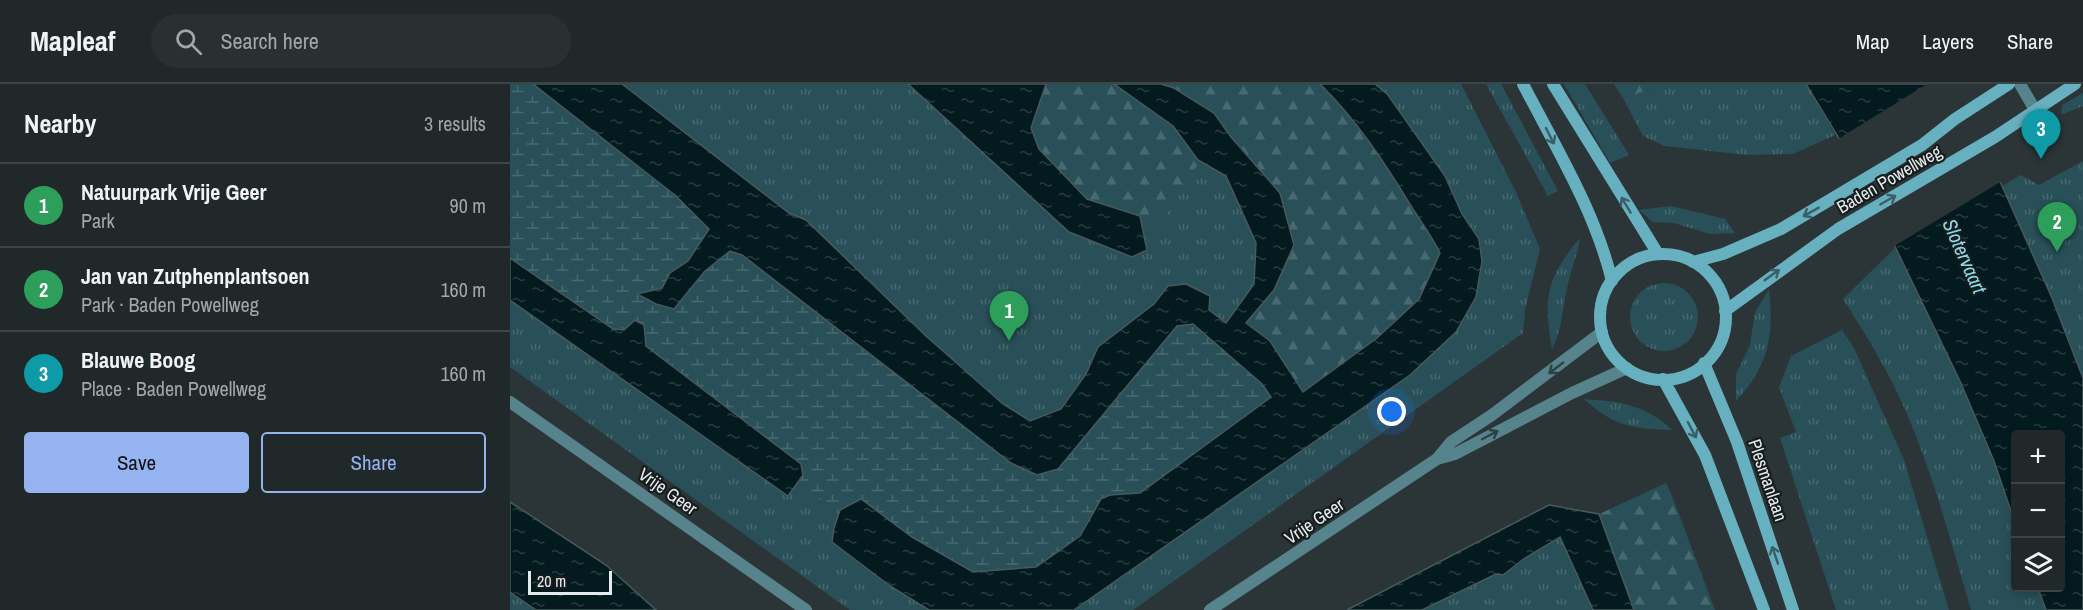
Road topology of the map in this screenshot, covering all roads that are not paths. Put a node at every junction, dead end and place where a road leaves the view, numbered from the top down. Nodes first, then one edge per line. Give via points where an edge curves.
1 (1523, 84) edge
2 (1552, 84) edge
3 (2009, 84) edge
4 (2020, 84) edge
5 (2075, 84) edge
6 (2035, 110) junction
7 (1658, 254) junction
8 (1694, 262) junction
9 (1612, 281) junction
10 (1725, 311) junction
11 (1602, 332) junction
12 (1704, 363) junction
13 (1627, 368) junction
14 (1663, 379) junction
15 (510, 402) edge
16 (1437, 459) junction
17 (806, 610) edge
18 (1210, 610) edge
19 (1764, 610) edge
20 (1793, 610) edge

1 -> 9 main road via 1592,219
7 -> 2 main road
3 -> 8 main road, Baden Powellweg via 1862,183 1756,241
4 - 6 street
5 - 6 main road, Baden Powellweg
10 -> 6 main road, Baden Powellweg via 1838,229
7 - 8 main road
7 - 9 main road via 1632,262
8 - 10 main road via 1716,282
9 - 11 main road via 1601,305
10 - 12 main road via 1719,345
11 - 13 main road via 1609,348
11 -> 16 street, Vrije Geer via 1451,442
12 - 14 main road via 1689,373
20 -> 12 main road, Plesmanlaan via 1737,442
13 - 14 main road
16 -> 13 street, Vrije Geer via 1455,454
14 -> 19 main road via 1705,455
15 - 17 street, Vrije Geer
16 - 18 street, Vrije Geer

